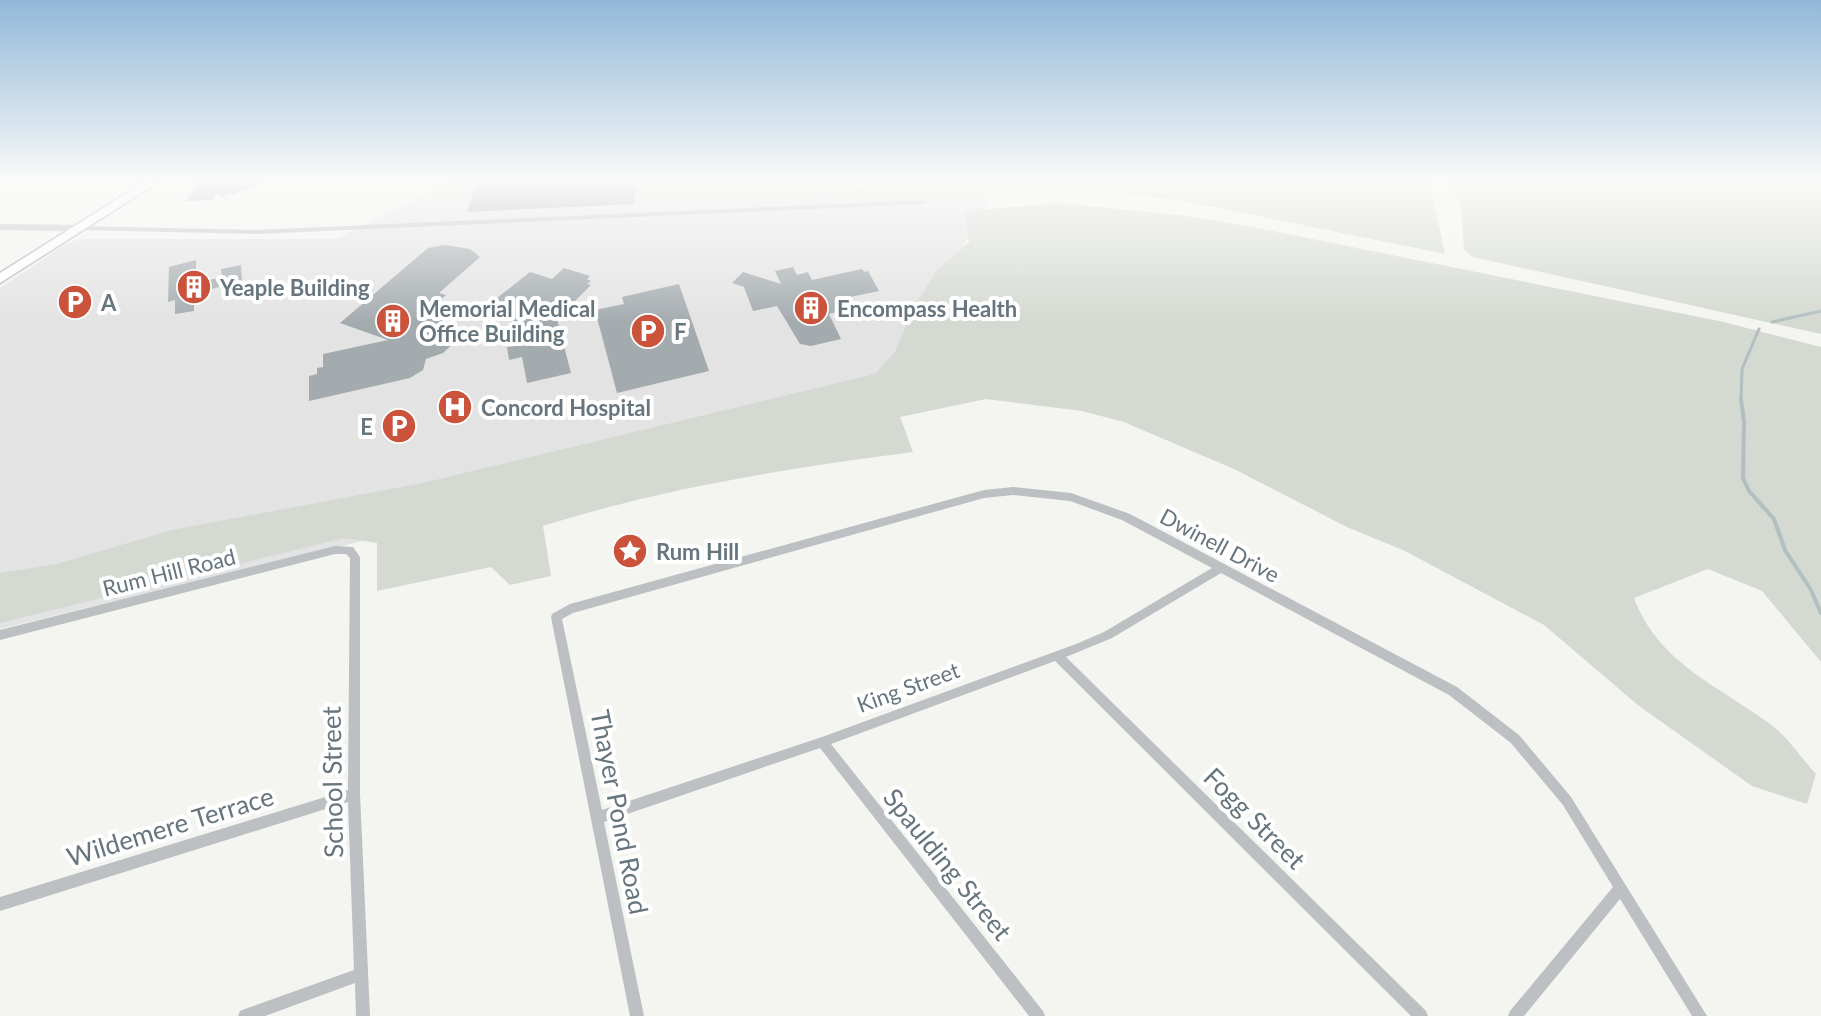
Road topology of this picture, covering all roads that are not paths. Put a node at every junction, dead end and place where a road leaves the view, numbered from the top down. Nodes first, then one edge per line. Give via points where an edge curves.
1 (80, 228) edge
2 (98, 228) edge
3 (337, 228) edge
4 (0, 279) edge
5 (349, 550) joint
6 (1220, 568) junction
7 (556, 617) joint
8 (0, 635) edge
9 (1056, 655) junction
10 (822, 742) junction
11 (354, 794) junction
12 (597, 818) junction
13 (1621, 887) junction
14 (0, 904) edge
15 (361, 974) junction
16 (245, 1016) edge
17 (363, 1016) edge
18 (637, 1016) edge
19 (1038, 1016) edge
20 (1421, 1016) edge
21 (1515, 1016) edge
22 (1700, 1016) edge

1 - 4 main road
2 - 3 street
5 - 8 street, Rum Hill Road
5 - 11 street, School Street via 355,557
6 - 7 street, Dwinell Drive via 1099,505 1013,491 902,516
6 - 9 street, King Street via 1108,635
6 - 13 street, Dwinell Drive via 1453,691 1485,714 1542,769
7 - 12 street, Thayer Pond Road
9 - 10 street, King Street
9 - 20 street, Fogg Street
10 - 12 street, King Street
10 - 19 street, Spaulding Street
11 - 14 street, Wildemere Terrace
11 - 15 street, School Street
12 - 18 street, Thayer Pond Road
13 - 21 street
13 - 22 street, Dwinell Drive
15 - 16 street
15 - 17 street, School Street

